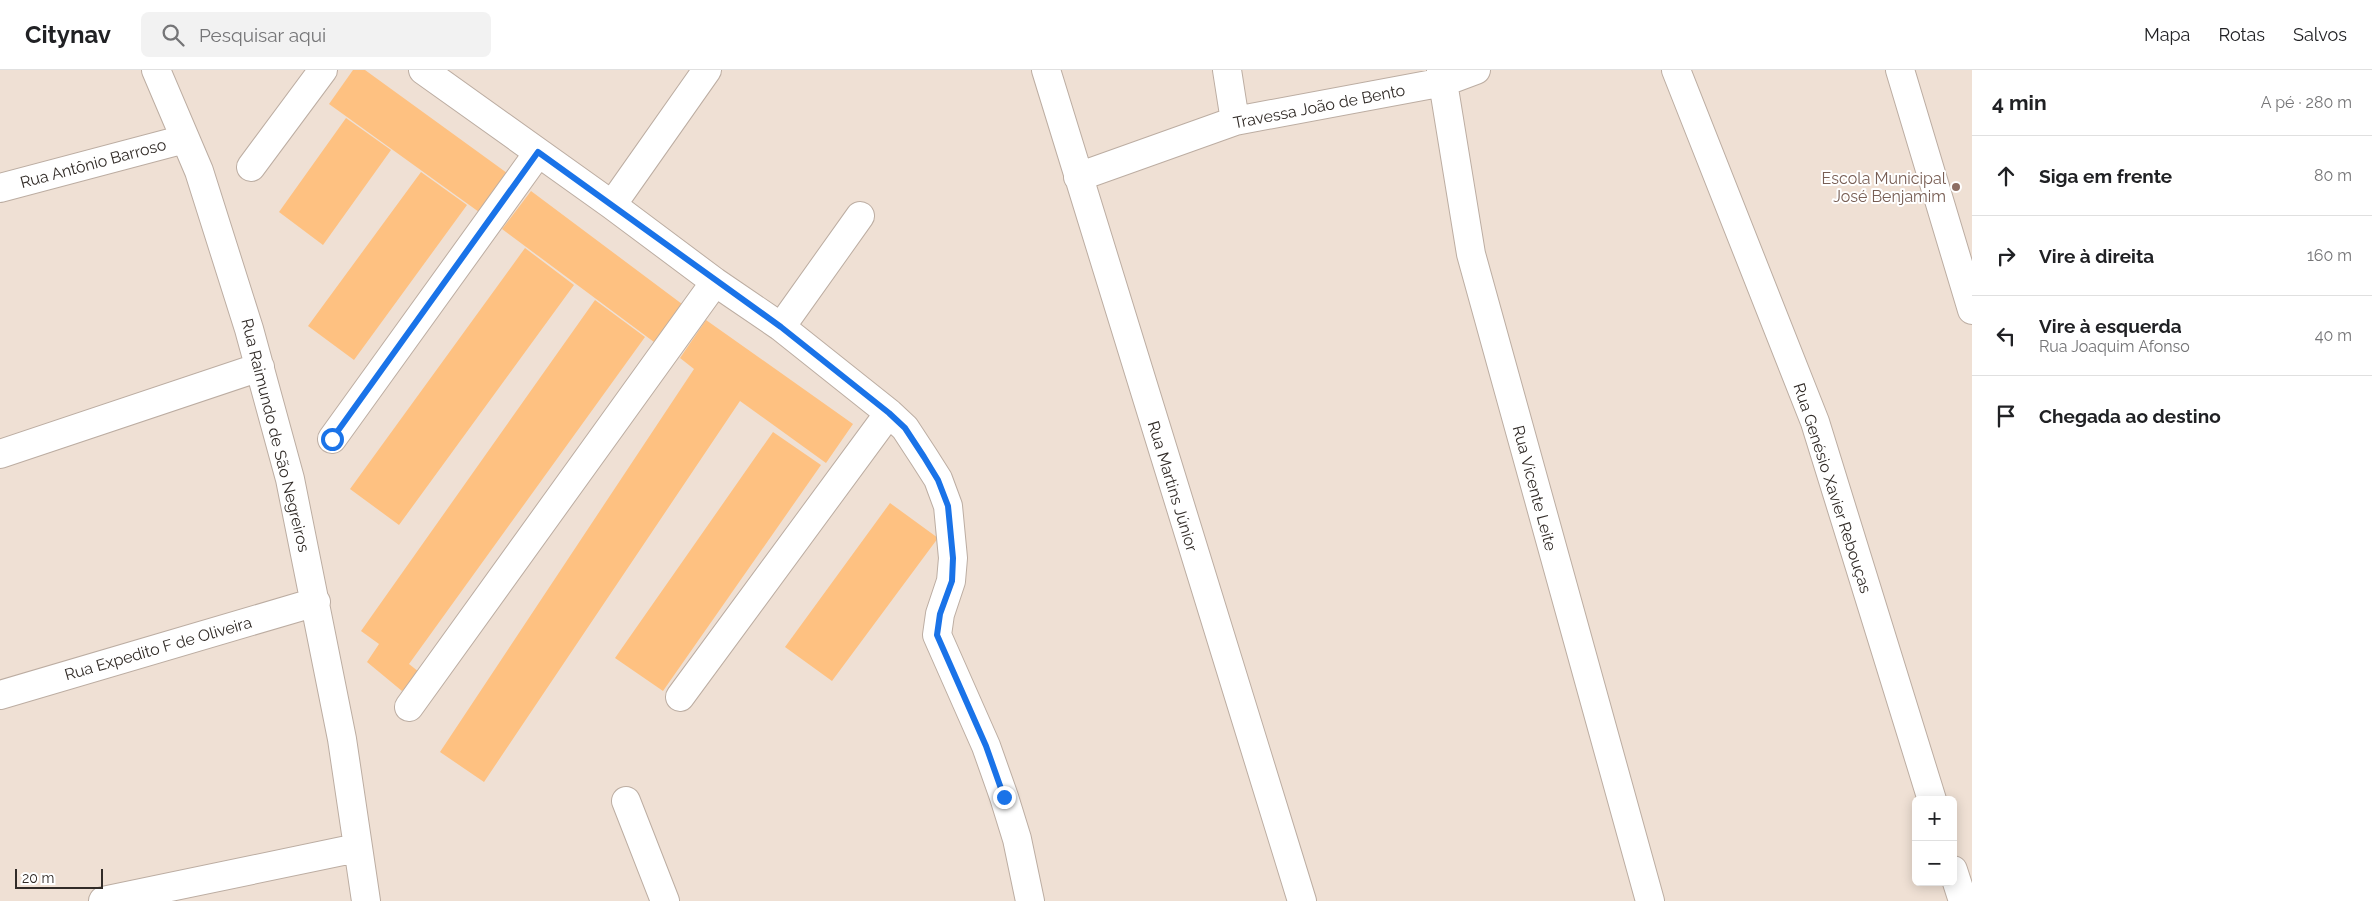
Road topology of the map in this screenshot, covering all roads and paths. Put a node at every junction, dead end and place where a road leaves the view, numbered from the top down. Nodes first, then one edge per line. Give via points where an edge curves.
1 (156, 70) edge
2 (323, 70) edge
3 (423, 70) edge
4 (707, 70) edge
5 (1046, 70) edge
6 (1226, 70) edge
7 (1476, 70) edge
8 (1676, 70) edge
9 (1900, 70) edge
10 (1443, 76) edge
11 (452, 78) edge
12 (1235, 121) junction
13 (185, 139) junction
14 (538, 152) junction
15 (251, 167) dead end
16 (1078, 177) junction
17 (0, 188) edge
18 (612, 205) junction
19 (860, 216) dead end
20 (715, 282) junction
21 (1972, 310) edge
22 (781, 327) junction
23 (260, 367) junction
24 (889, 413) junction
25 (332, 439) dead end
26 (0, 454) edge
27 (316, 602) junction
28 (0, 694) edge
29 (680, 697) dead end
30 (409, 707) dead end
31 (1931, 796) edge
32 (626, 801) dead end
33 (357, 848) junction
34 (1957, 882) edge
35 (1972, 898) edge
36 (103, 901) edge
37 (366, 901) edge
38 (665, 901) edge
39 (1030, 901) edge
40 (1302, 901) edge
41 (1650, 901) edge
42 (1963, 901) edge

1 - 13 street, Rua Raimundo de São Negreiros
2 - 15 street
3 - 11 street
4 - 18 street
5 - 16 street, Rua Martins Júnior
6 - 12 street
7 - 10 street, Travessa João de Bento
8 - 31 street, Rua Genésio Xavier Rebouças via 1815,422
9 - 21 street
10 - 12 street, Travessa João de Bento
10 - 41 street, Rua Vicente Leite via 1471,254
11 - 14 street
12 - 16 street, Travessa João de Bento
13 - 17 street, Rua Antônio Barroso
13 - 23 street, Rua Raimundo de São Negreiros via 199,171
14 - 18 street
14 - 25 street
16 - 40 street, Rua Martins Júnior
18 - 20 street
19 - 22 street
20 - 22 street
20 - 30 street
22 - 24 street
23 - 26 street
23 - 27 street, Rua Raimundo de São Negreiros via 290,479
24 - 29 street
24 - 39 street via 905,428 924,457 948,506 952,581 937,627 939,645 986,746 1017,839
27 - 28 street, Rua Expedito F de Oliveira
27 - 33 street, Rua Raimundo de São Negreiros via 342,739
32 - 38 street
33 - 36 street
33 - 37 street, Rua Raimundo de São Negreiros
34 - 42 street
35 - 42 street

